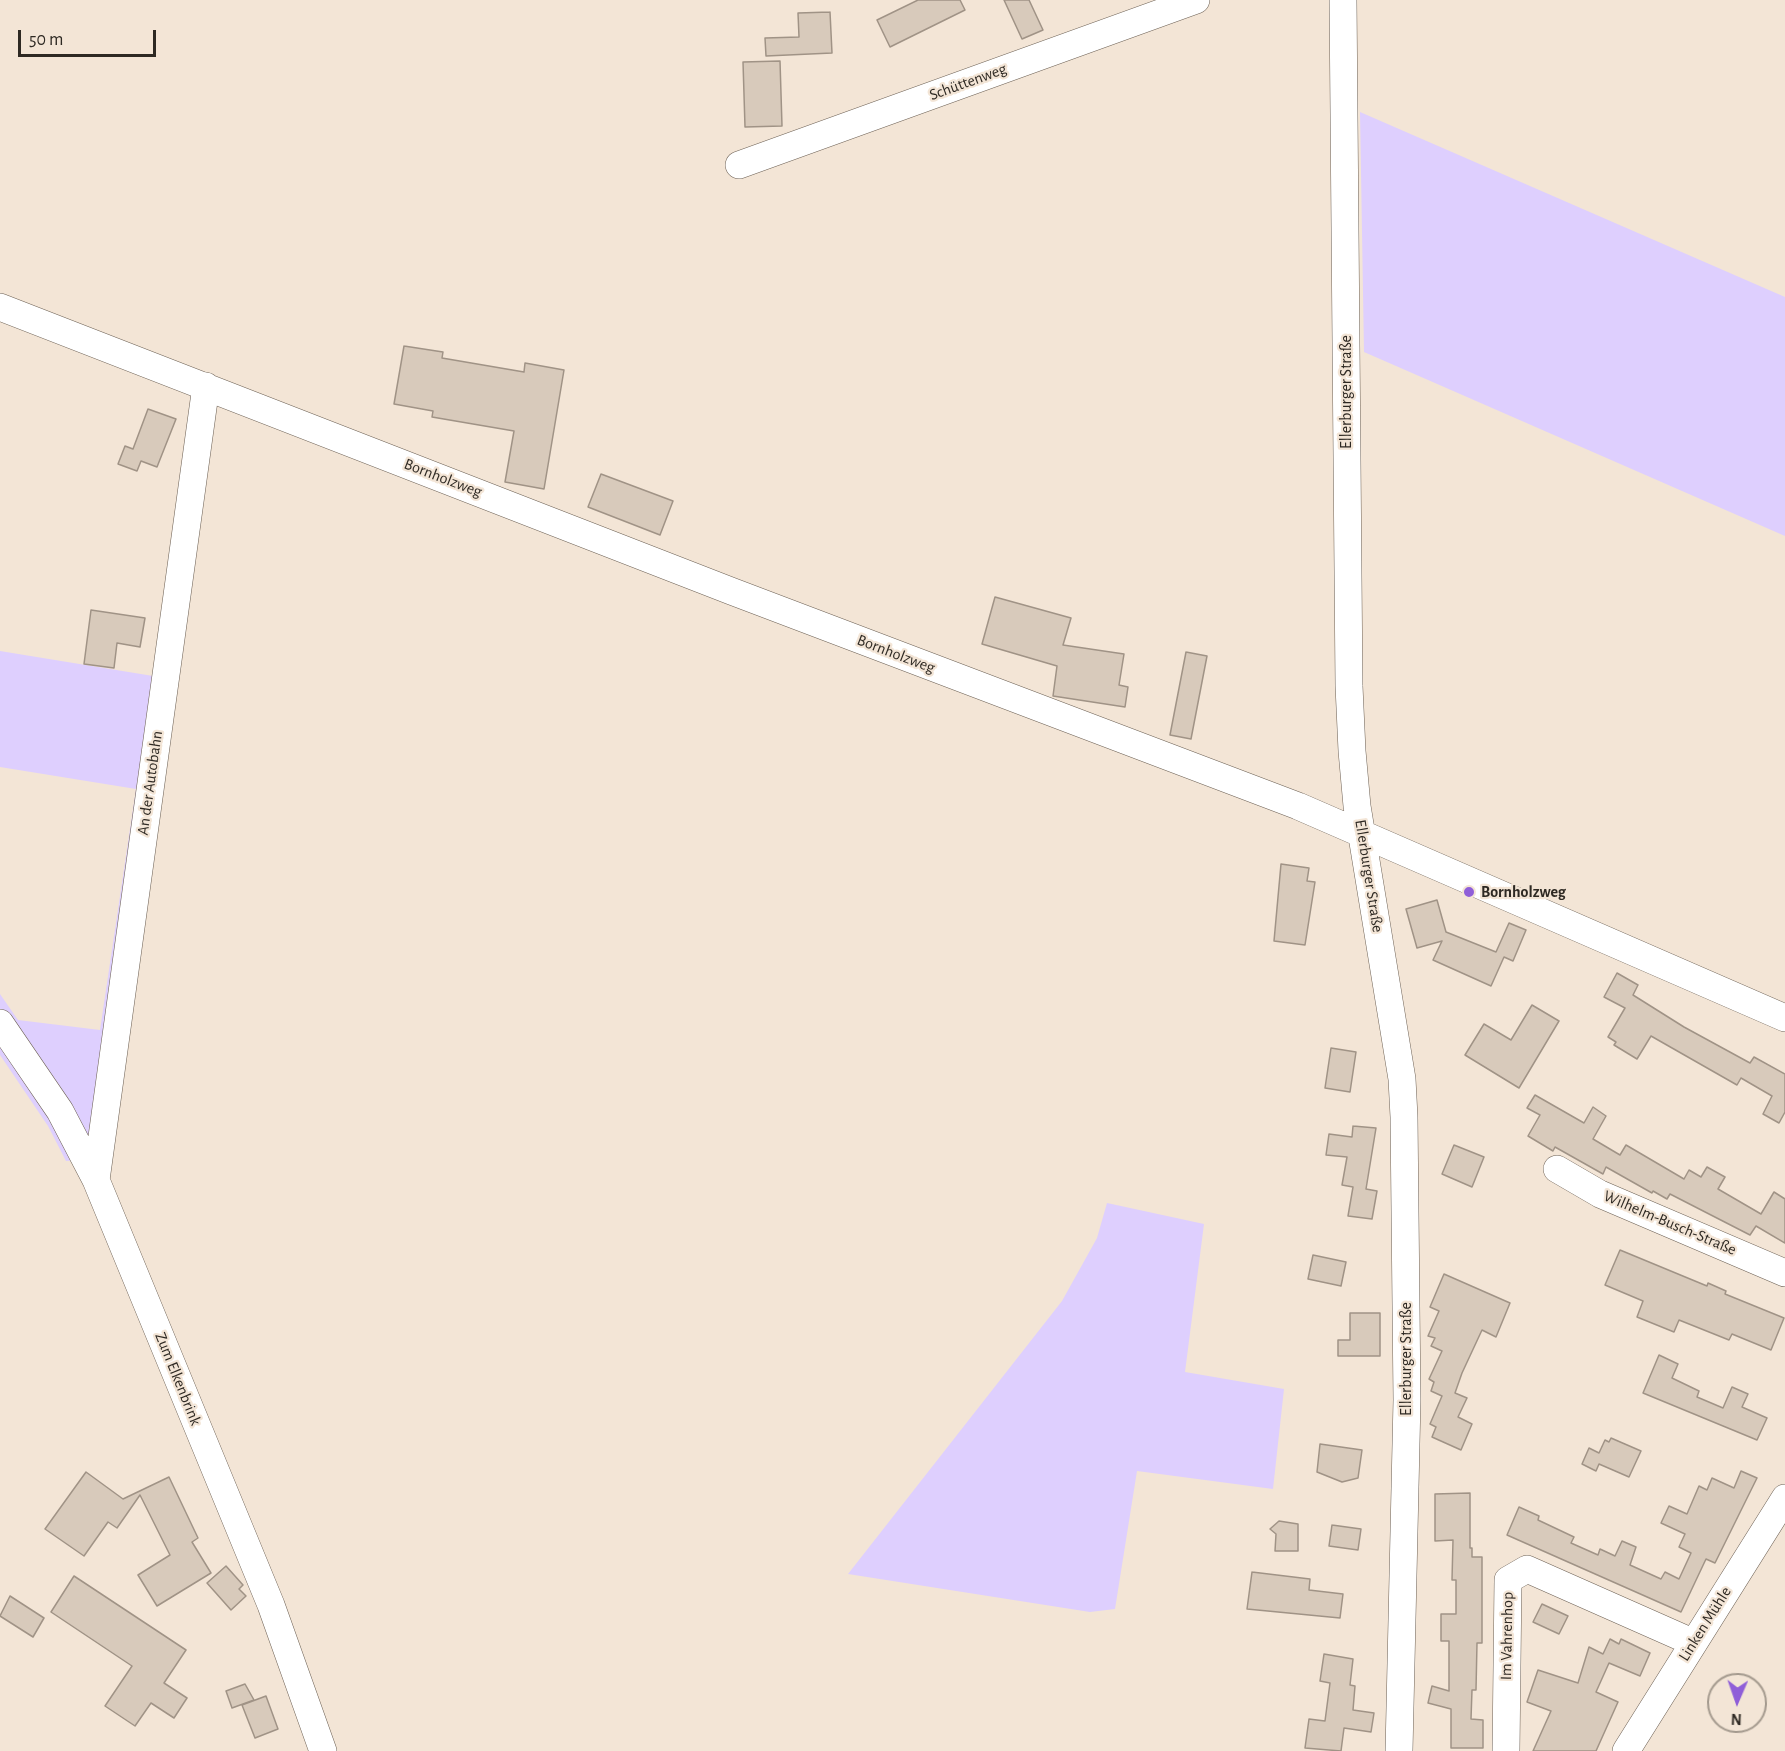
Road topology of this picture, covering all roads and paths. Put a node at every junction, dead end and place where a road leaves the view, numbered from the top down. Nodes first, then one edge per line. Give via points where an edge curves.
1 (1196, 0) edge
2 (1343, 0) edge
3 (740, 165) dead end
4 (0, 308) edge
5 (206, 386) junction
6 (1362, 832) junction
7 (1785, 1018) edge
8 (0, 1023) edge
9 (104, 1102) junction
10 (60, 1110) junction
11 (1557, 1169) dead end
12 (96, 1180) junction
13 (1785, 1273) edge
14 (1785, 1498) edge
15 (1692, 1642) junction
16 (323, 1751) edge
17 (1399, 1751) edge
18 (1506, 1751) edge
19 (1626, 1751) edge

1 - 3 street, Schüttenweg
2 - 6 street, Ellerburger Straße via 1349,686
4 - 5 street, Bornholzweg
5 - 6 street, Bornholzweg
5 - 9 street, An der Autobahn
6 - 7 street, Bornholzweg
6 - 17 street, Ellerburger Straße via 1400,1067 1404,1117 1407,1400
8 - 10 street, Zum Elkenbrink
9 - 10 street via 79,1117
9 - 12 street, An der Autobahn
10 - 12 street, Zum Elkenbrink
11 - 13 street, Wilhelm-Busch-Straße via 1600,1194
12 - 16 street, Zum Elkenbrink via 271,1605
14 - 15 street, Linken Mühle
15 - 18 street, Im Vahrenhop via 1527,1569 1508,1580
15 - 19 street, Linken Mühle

